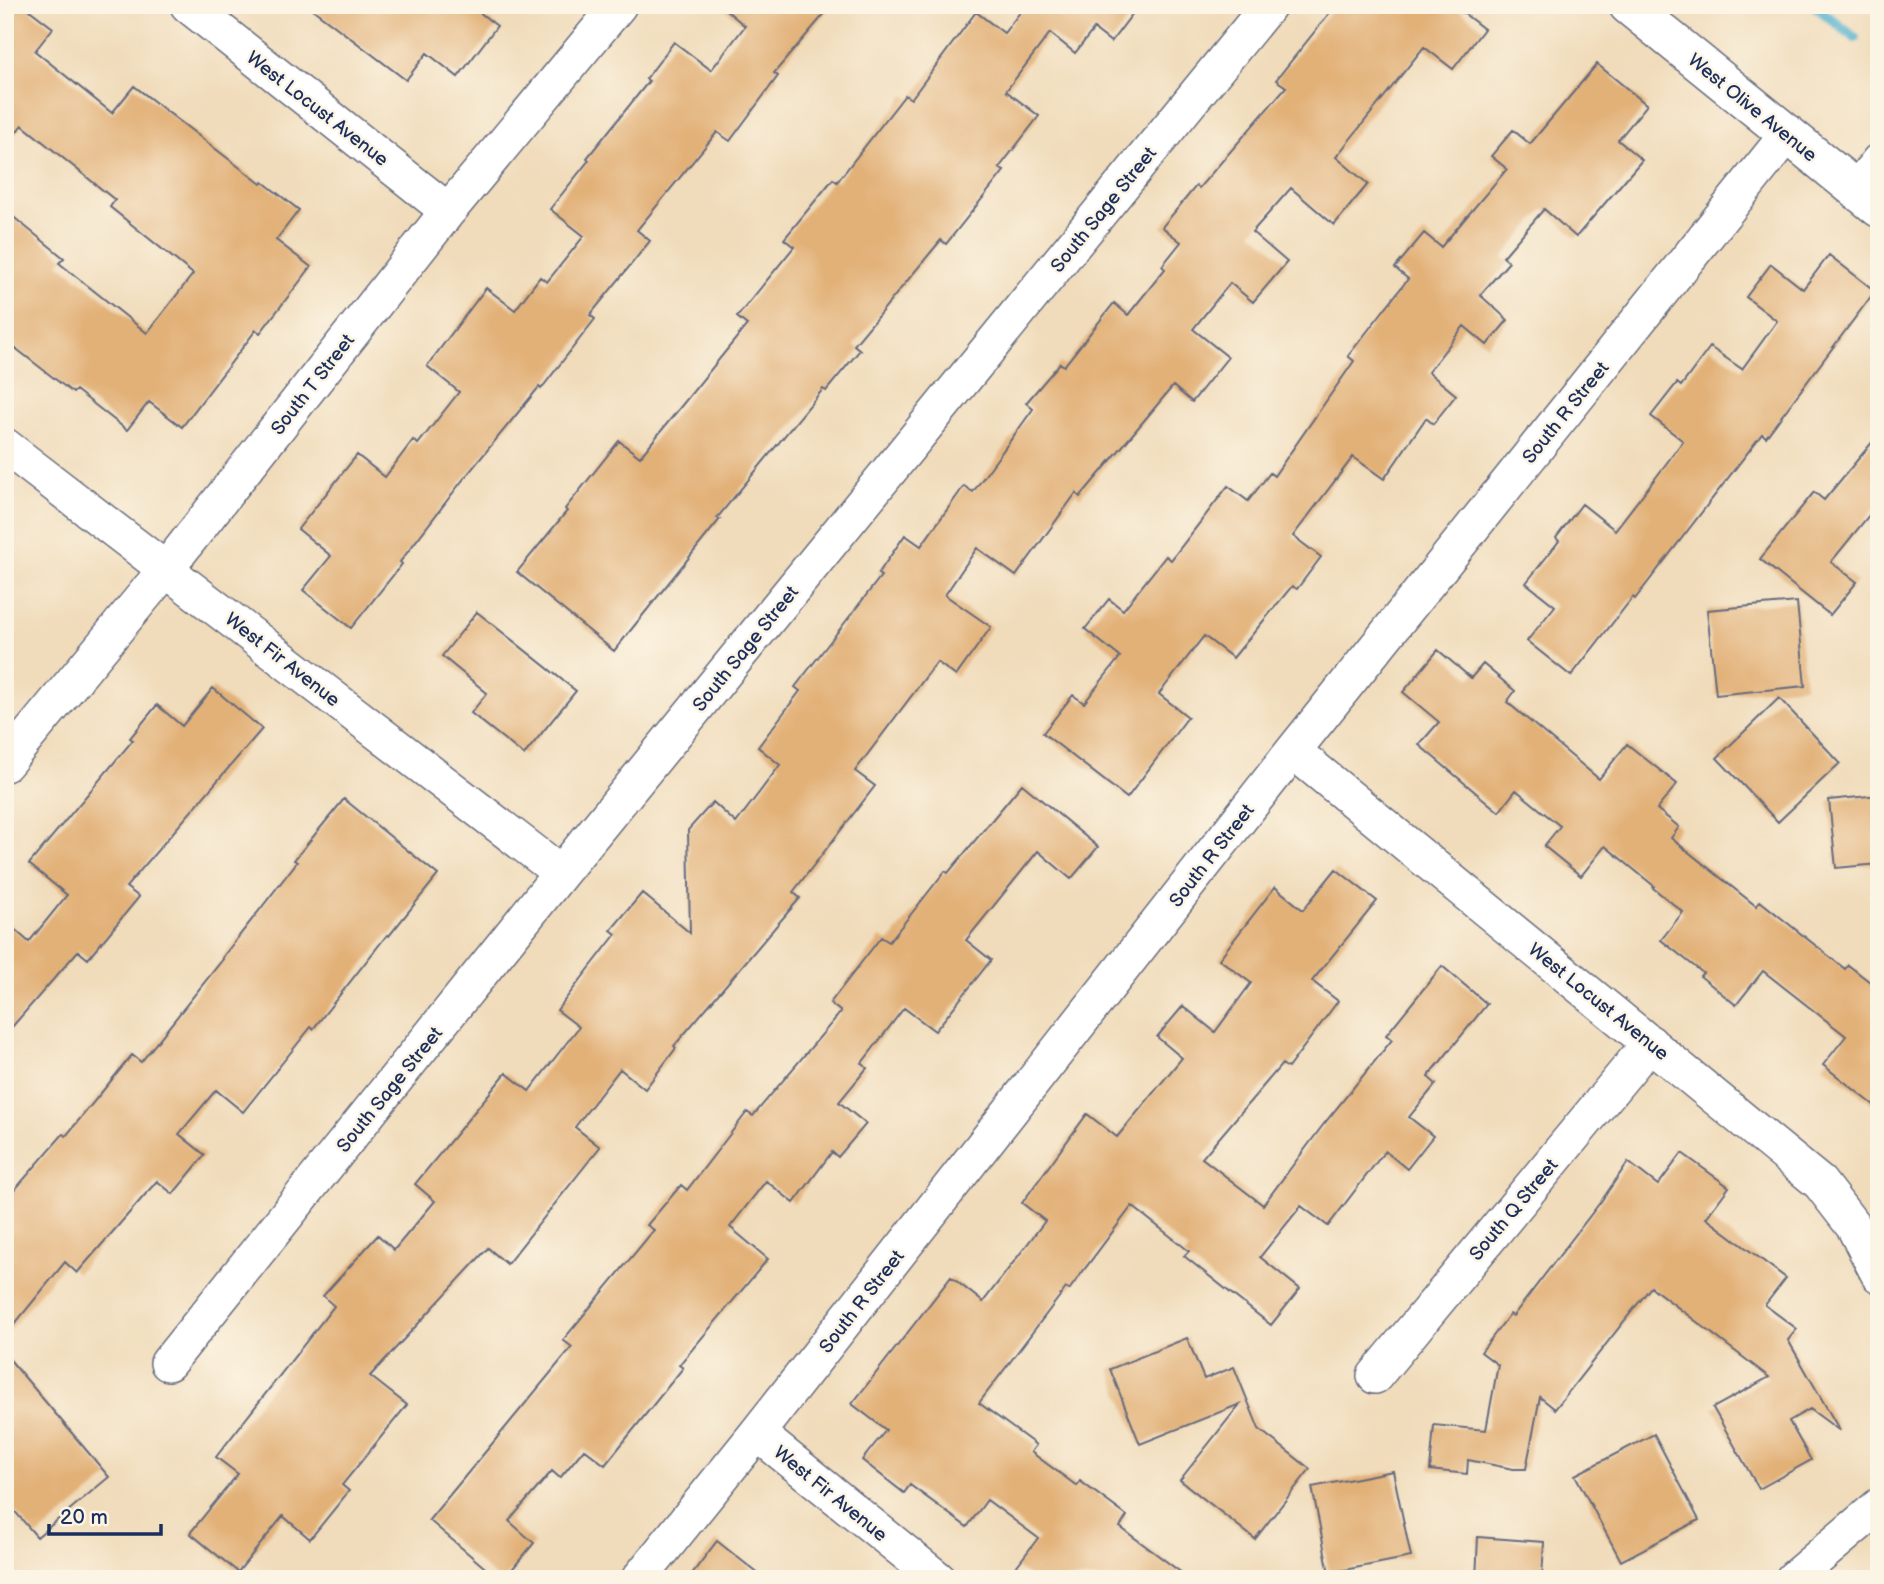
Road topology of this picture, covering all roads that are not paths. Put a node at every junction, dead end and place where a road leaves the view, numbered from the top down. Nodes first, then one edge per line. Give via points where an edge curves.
1 (188, 5) edge
2 (619, 5) edge
3 (1269, 5) edge
4 (1628, 5) edge
5 (1787, 135) junction
6 (1871, 186) edge
7 (447, 211) junction
8 (5, 446) edge
9 (166, 569) junction
10 (1293, 751) junction
11 (5, 764) edge
12 (561, 873) junction
13 (1650, 1043) junction
14 (1879, 1275) edge
15 (168, 1363) dead end
16 (1375, 1376) dead end
17 (757, 1433) junction
18 (1879, 1506) edge
19 (639, 1579) edge
20 (938, 1579) edge
21 (1793, 1579) edge

1 - 7 street, West Locust Avenue
2 - 7 street, South T Street
3 - 12 street, South Sage Street
4 - 5 street, West Olive Avenue
5 - 6 street, West Olive Avenue
5 - 10 street, South R Street
7 - 9 street, South T Street
8 - 9 street, West Fir Avenue
9 - 11 street, South T Street
9 - 12 street, West Fir Avenue
10 - 13 street, West Locust Avenue
10 - 17 street, South R Street
12 - 15 street, South Sage Street
13 - 14 street, West Locust Avenue via 1820,1183 1854,1227
13 - 16 street, South Q Street
17 - 19 street, South R Street
17 - 20 street, West Fir Avenue
18 - 21 street

